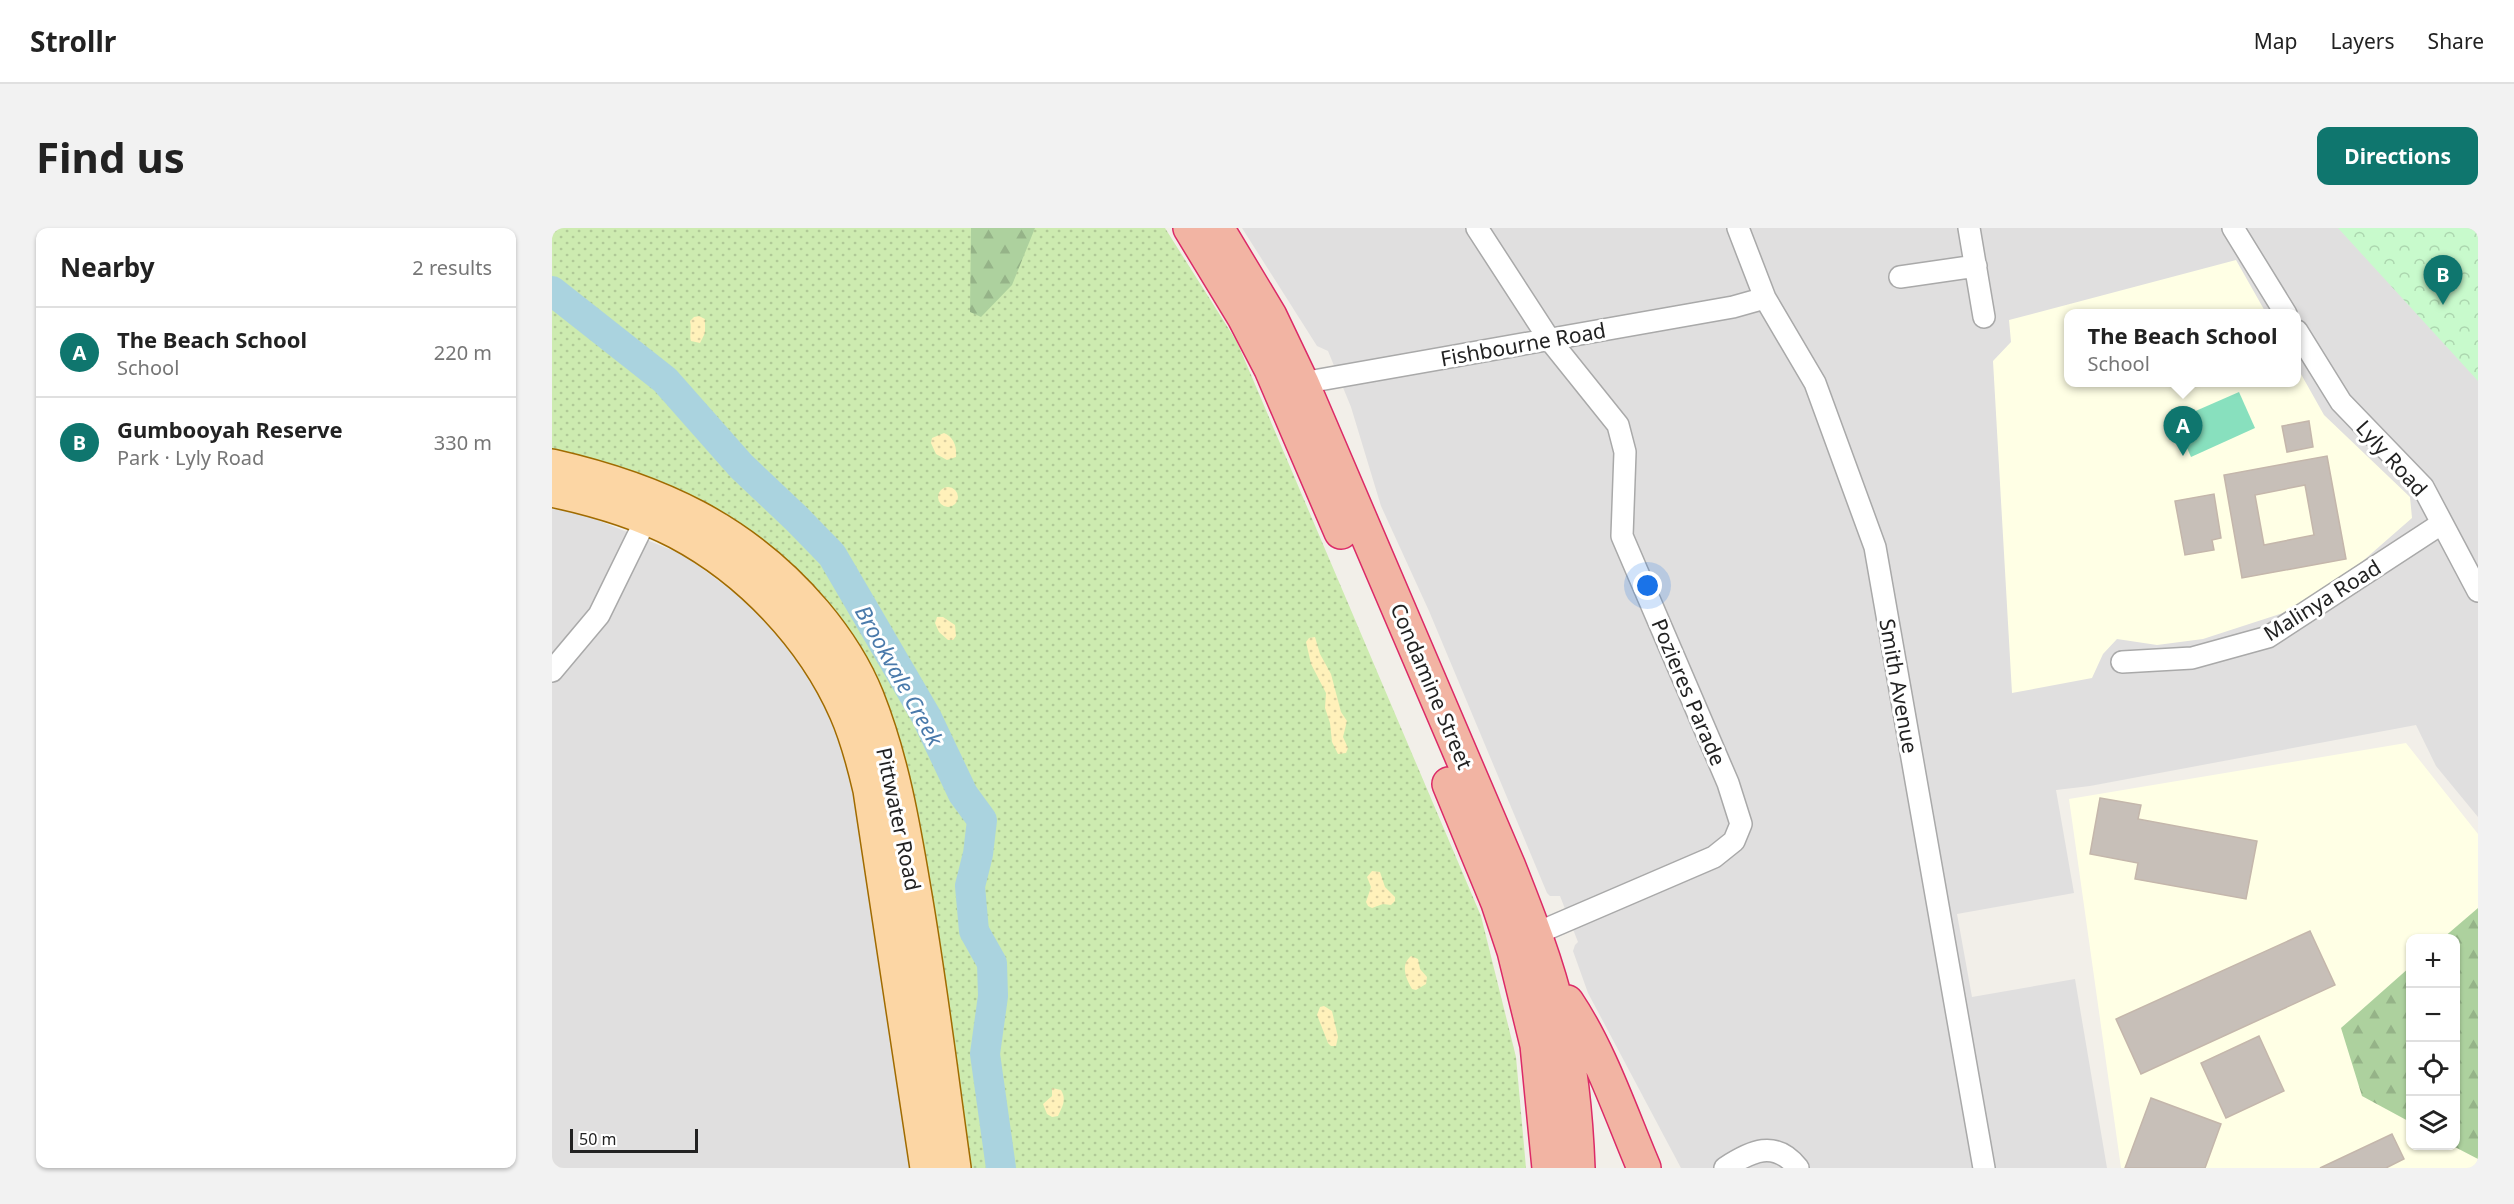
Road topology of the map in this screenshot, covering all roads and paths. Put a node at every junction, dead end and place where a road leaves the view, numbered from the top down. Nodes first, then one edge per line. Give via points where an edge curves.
1 (1190, 228) edge
2 (1217, 228) edge
3 (1477, 228) edge
4 (1738, 228) edge
5 (1969, 228) edge
6 (2233, 228) edge
7 (1976, 266) junction
8 (1900, 277) dead end
9 (1765, 298) junction
10 (2283, 309) edge
11 (1984, 316) dead end
12 (2301, 337) edge
13 (1549, 339) junction
14 (1291, 385) junction
15 (552, 466) edge
16 (552, 490) edge
17 (651, 509) junction
18 (2442, 524) junction
19 (2478, 591) edge
20 (2122, 662) dead end
21 (552, 671) edge
22 (1535, 934) junction
23 (1547, 974) junction
24 (927, 1168) edge
25 (954, 1168) edge
26 (1549, 1168) edge
27 (1578, 1168) edge
28 (1644, 1168) edge
29 (1725, 1168) edge
30 (1798, 1168) edge
31 (1984, 1168) edge

1 - 14 highway, Condamine Street
2 - 14 highway, Condamine Street via 1270,316
3 - 13 street, Pozieres Parade
4 - 9 street, Smith Avenue
5 - 7 street
6 - 10 street
7 - 8 street
7 - 11 street
9 - 13 street, Fishbourne Road
9 - 31 street, Smith Avenue via 1815,383 1875,547
12 - 18 street, Lyly Road via 2341,402 2423,487
13 - 14 street, Fishbourne Road
13 - 22 street, Pozieres Parade via 1618,425 1624,452 1622,536 1728,783 1741,824 1734,841 1714,857
14 - 22 highway, Condamine Street via 1509,867
14 - 26 highway, Condamine Street via 1515,951 1537,1044
15 - 17 main road, Pittwater Road via 601,478
16 - 17 main road, Pittwater Road
17 - 21 street via 599,615
17 - 24 main road, Pittwater Road via 768,600 819,662 846,713 870,790
17 - 25 main road, Pittwater Road via 687,511 740,542 796,591 827,627 866,695 894,777 903,822
18 - 19 street, Lyly Road
18 - 20 street, Malinya Road via 2268,637 2192,658
22 - 23 highway, Condamine Street
23 - 27 highway, Condamine Street via 1567,1053
23 - 28 highway via 1576,1015
29 - 30 street via 1758,1150 1780,1152

